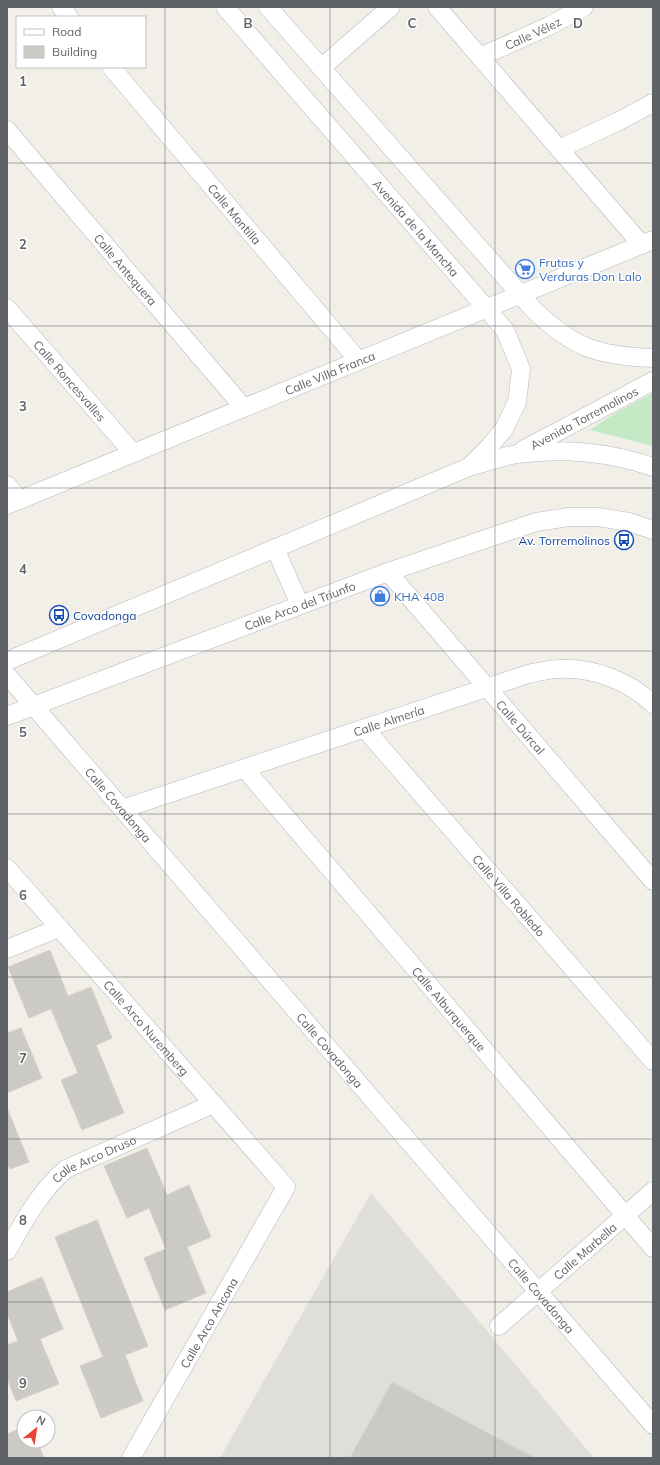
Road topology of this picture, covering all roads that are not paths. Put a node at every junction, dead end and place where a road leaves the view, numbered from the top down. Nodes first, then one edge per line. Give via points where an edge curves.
1 (61, 7) edge
2 (225, 7) edge
3 (268, 7) edge
4 (391, 7) edge
5 (437, 7) edge
6 (584, 7) edge
7 (68, 16) edge
8 (480, 57) junction
9 (112, 68) edge
10 (321, 68) junction
11 (653, 103) edge
12 (7, 130) edge
13 (559, 149) junction
14 (648, 242) edge
15 (520, 294) junction
16 (7, 308) edge
17 (486, 308) junction
18 (653, 358) edge
19 (358, 360) junction
20 (653, 381) edge
21 (244, 408) junction
22 (133, 453) junction
23 (516, 454) junction
24 (469, 467) junction
25 (653, 467) edge
26 (7, 485) edge
27 (14, 503) edge
28 (653, 530) edge
29 (275, 548) junction
30 (388, 572) junction
31 (300, 605) junction
32 (7, 661) edge
33 (7, 675) edge
34 (487, 688) junction
35 (653, 704) edge
36 (34, 706) junction
37 (7, 716) edge
38 (365, 729) junction
39 (245, 769) junction
40 (122, 809) junction
41 (7, 868) edge
42 (653, 881) edge
43 (59, 928) junction
44 (7, 949) edge
45 (653, 1060) edge
46 (213, 1104) junction
47 (286, 1187) joint
48 (653, 1191) edge
49 (625, 1216) junction
50 (653, 1248) edge
51 (7, 1251) edge
52 (538, 1292) junction
53 (499, 1326) dead end
54 (653, 1425) edge
55 (131, 1458) edge

1 - 7 street
2 - 17 street, Avenida de la Mancha
3 - 10 street
4 - 10 street
5 - 8 street
6 - 8 street, Calle Vélez
8 - 13 street
9 - 19 street, Calle Montilla
10 - 15 street
11 - 13 street
12 - 21 street, Calle Antequera
13 - 14 street
14 - 15 street, Calle Villa Franca
15 - 17 street, Calle Villa Franca
15 - 18 street via 548,324 572,340 597,352 623,357
16 - 22 street, Calle Roncesvalles
17 - 19 street, Calle Villa Franca
17 - 24 street, Avenida de la Mancha via 506,330 520,369 517,402 504,429
19 - 21 street, Calle Villa Franca
20 - 23 street, Avenida Torremolinos
21 - 22 street, Calle Villa Franca
22 - 27 street, Calle Villa Franca
23 - 24 street
23 - 25 street via 562,451 600,453
24 - 29 street
26 - 27 street
28 - 30 street, Calle Arco del Triunfo via 629,522 598,517 569,517 536,522
29 - 31 street
29 - 32 street
30 - 31 street, Calle Arco del Triunfo
30 - 34 street, Calle Dúrcal
31 - 36 street, Calle Arco del Triunfo
33 - 36 street, Calle Covadonga
34 - 35 street, Calle Almería via 528,674 559,669 588,671 617,680 644,695
34 - 38 street, Calle Almería
34 - 42 street, Calle Dúrcal
36 - 37 street, Calle Arco del Triunfo
36 - 40 street, Calle Covadonga
38 - 39 street, Calle Almería
38 - 45 street, Calle Villa Robledo
39 - 40 street, Calle Almería
39 - 49 street, Calle Alburquerque
40 - 52 street, Calle Covadonga
41 - 43 street, Calle Arco Nuremberg
43 - 44 street
43 - 46 street, Calle Arco Nuremberg
46 - 47 street, Calle Arco Nuremberg
46 - 51 street, Calle Arco Druso via 66,1169 53,1180 36,1202
47 - 55 street, Calle Arco Ancona
48 - 49 street, Calle Marbella
49 - 50 street, Calle Alburquerque
49 - 52 street, Calle Marbella
52 - 53 street, Calle Marbella
52 - 54 street, Calle Covadonga

